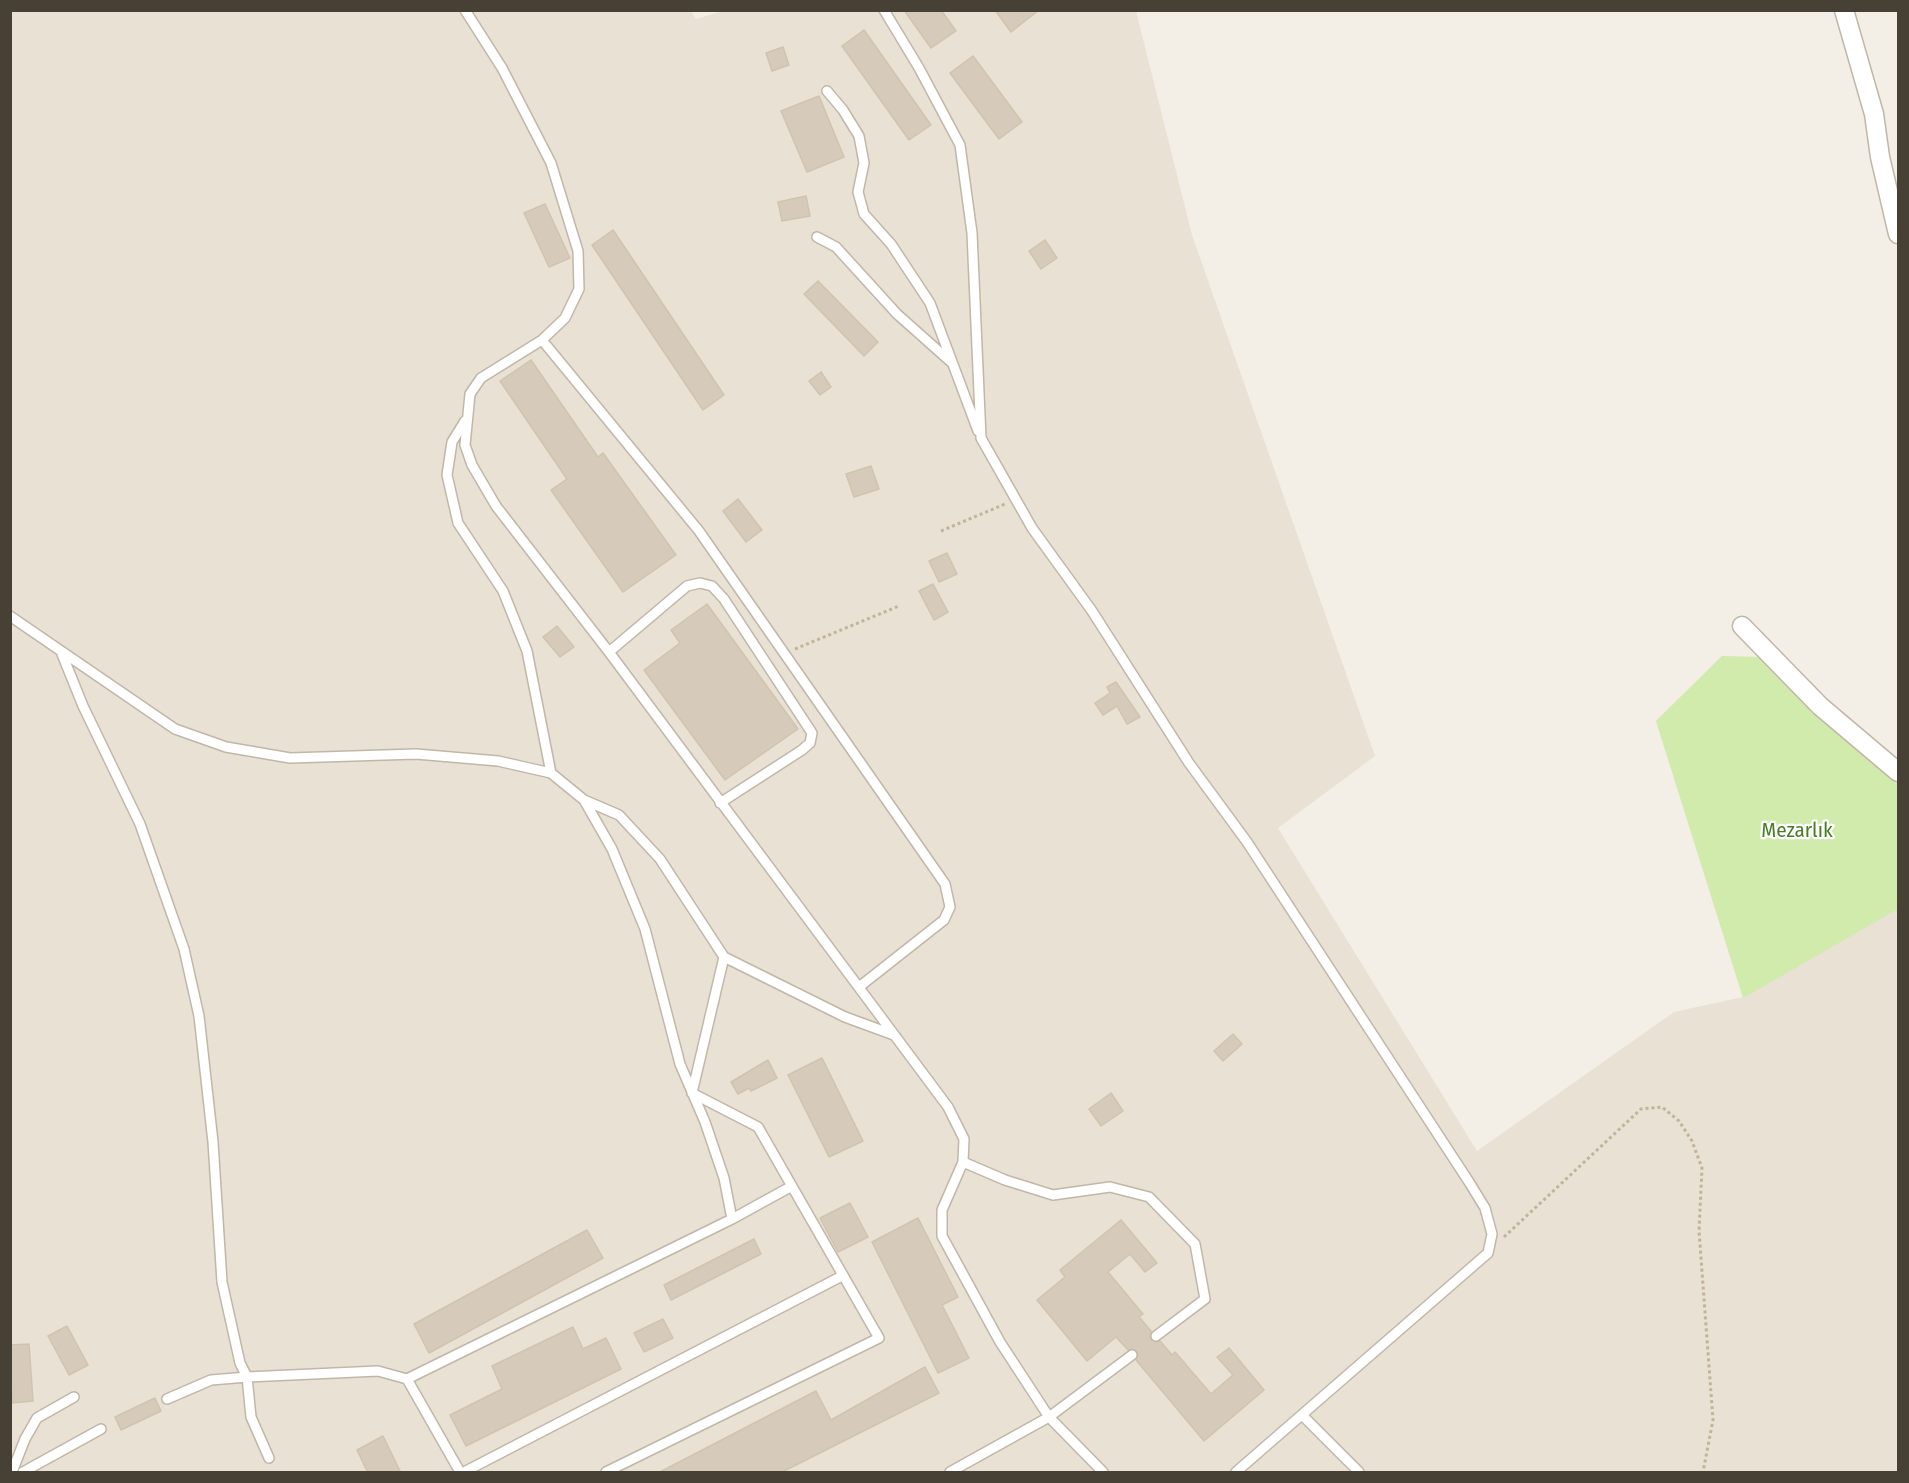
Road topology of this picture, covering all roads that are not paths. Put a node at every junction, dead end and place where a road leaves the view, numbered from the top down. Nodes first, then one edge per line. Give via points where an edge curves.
1 (465, 10) edge
2 (884, 10) edge
3 (1844, 10) edge
4 (827, 91) dead end
5 (1899, 234) edge
6 (817, 237) dead end
7 (542, 340) junction
8 (953, 363) junction
9 (466, 419) junction
10 (981, 438) junction
11 (10, 616) edge
12 (1742, 626) dead end
13 (609, 652) junction
14 (62, 654) junction
15 (1899, 772) edge
16 (550, 773) junction
17 (584, 800) junction
18 (720, 803) junction
19 (724, 957) junction
20 (859, 987) junction
21 (894, 1035) junction
22 (692, 1093) junction
23 (963, 1162) junction
24 (792, 1186) junction
25 (732, 1219) junction
26 (842, 1276) junction
27 (1156, 1336) dead end
28 (1132, 1355) dead end
29 (247, 1377) junction
30 (407, 1379) junction
31 (74, 1397) dead end
32 (167, 1399) dead end
33 (1303, 1416) junction
34 (1049, 1417) junction
35 (102, 1429) dead end
36 (269, 1458) dead end
37 (12, 1473) edge
38 (23, 1473) edge
39 (462, 1473) edge
40 (606, 1473) edge
41 (950, 1473) edge
42 (1103, 1473) edge
43 (1236, 1473) edge
44 (1359, 1473) edge

1 - 7 lane via 502,68 551,163 578,251 579,289 564,318
2 - 10 lane via 960,145 972,233
3 - 5 street via 1874,114
4 - 8 lane via 859,136 864,163 858,192 864,214 891,244 930,303
6 - 8 lane via 836,247 897,314
7 - 9 lane via 481,378 470,394
7 - 20 lane via 699,531 945,884 950,907 944,920
8 - 10 lane
9 - 13 lane via 465,445 496,506
9 - 16 lane via 452,442 447,475 458,523 503,591 527,651
10 - 33 lane via 1016,500 1485,1208 1492,1234 1488,1253
11 - 14 lane
12 - 15 street via 1820,706
13 - 18 lane
13 - 18 lane via 687,586 712,586 724,599 813,733 802,750
14 - 16 lane via 175,729 226,747 290,758 416,754 498,761
14 - 29 lane via 140,825 184,949 200,1028 213,1142 222,1282 231,1330
16 - 17 lane
17 - 19 lane via 619,815 660,859
17 - 22 lane via 612,849 645,929 680,1064
18 - 20 lane
19 - 21 lane via 844,1017
19 - 22 lane
20 - 21 lane
21 - 23 lane via 948,1107 964,1139
22 - 24 lane via 758,1127
22 - 25 lane via 724,1178
23 - 27 lane via 1053,1195 1110,1187 1149,1197 1195,1244 1205,1299
23 - 34 lane via 942,1210 942,1236 1000,1342
24 - 25 lane
24 - 26 lane
25 - 30 lane
26 - 39 lane
26 - 40 lane via 879,1338
28 - 34 lane
29 - 30 lane via 378,1371
29 - 32 lane via 211,1380
29 - 36 lane via 252,1417
30 - 39 lane
31 - 37 lane via 37,1418
33 - 43 lane
33 - 44 lane
34 - 41 lane
34 - 42 lane
35 - 38 lane

